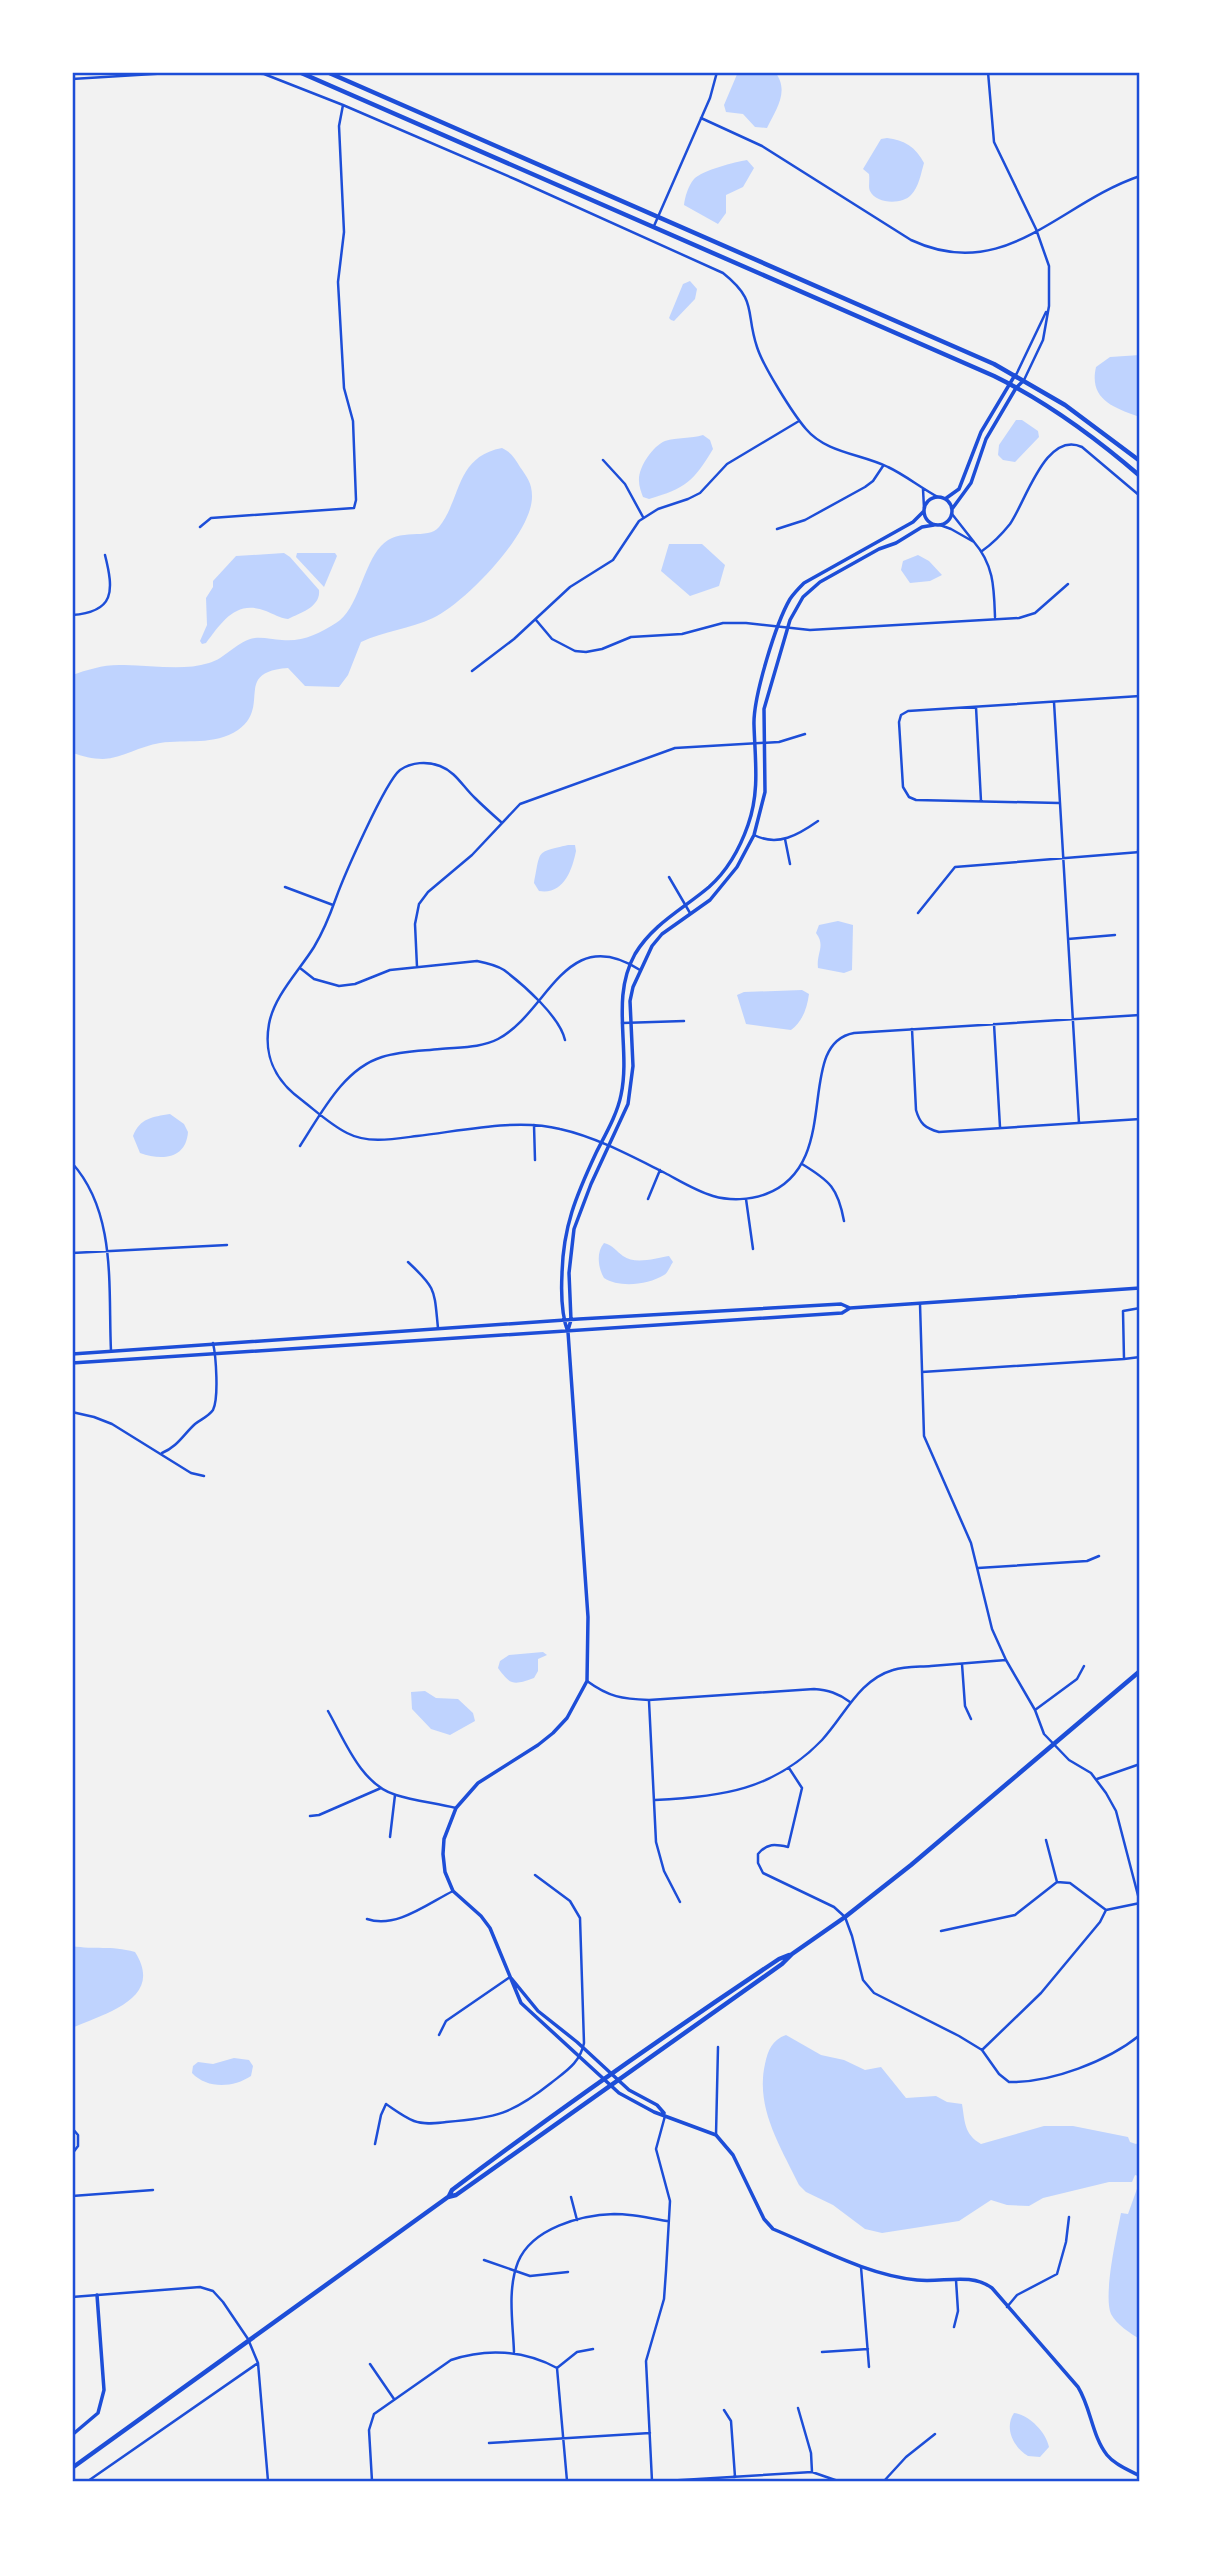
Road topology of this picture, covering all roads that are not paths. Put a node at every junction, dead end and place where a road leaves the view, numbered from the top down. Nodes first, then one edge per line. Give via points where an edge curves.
1 (72, 72) edge
2 (186, 72) edge
3 (233, 72) edge
4 (299, 72) edge
5 (327, 72) edge
6 (717, 72) edge
7 (988, 72) edge
8 (72, 79) edge
9 (344, 105) junction
10 (701, 118) junction
11 (1140, 176) edge
12 (659, 216) junction
13 (654, 226) junction
14 (1036, 229) junction
15 (1049, 306) junction
16 (1016, 375) junction
17 (1024, 380) junction
18 (1009, 384) junction
19 (1016, 388) junction
20 (799, 421) junction
21 (603, 460) dead end
22 (1140, 461) edge
23 (884, 465) junction
24 (1140, 476) edge
25 (923, 489) junction
26 (1140, 496) edge
27 (938, 497) junction
28 (945, 499) junction
29 (924, 510) junction
30 (952, 512) junction
31 (643, 518) junction
32 (934, 525) junction
33 (940, 525) junction
34 (200, 527) dead end
35 (778, 529) dead end
36 (974, 542) junction
37 (982, 551) junction
38 (106, 555) dead end
39 (1068, 584) dead end
40 (72, 615) edge
41 (995, 619) junction
42 (536, 620) junction
43 (778, 627) junction
44 (787, 627) junction
45 (472, 671) dead end
46 (1140, 696) edge
47 (1054, 702) junction
48 (976, 707) junction
49 (805, 734) dead end
50 (764, 743) junction
51 (755, 744) junction
52 (981, 802) junction
53 (1059, 803) junction
54 (818, 821) dead end
55 (501, 822) junction
56 (1140, 823) edge
57 (754, 835) junction
58 (785, 839) junction
59 (1139, 852) edge
60 (1063, 857) junction
61 (790, 864) dead end
62 (668, 877) dead end
63 (285, 887) dead end
64 (333, 905) junction
65 (686, 905) junction
66 (690, 913) junction
67 (918, 913) dead end
68 (1115, 935) dead end
69 (1068, 939) junction
70 (630, 964) junction
71 (417, 967) junction
72 (300, 968) junction
73 (640, 970) junction
74 (537, 1001) junction
75 (1140, 1015) edge
76 (1073, 1019) junction
77 (684, 1021) dead end
78 (622, 1023) junction
79 (631, 1023) junction
80 (994, 1024) junction
81 (912, 1029) junction
82 (565, 1040) dead end
83 (320, 1114) junction
84 (1140, 1119) edge
85 (1079, 1123) junction
86 (534, 1125) junction
87 (1000, 1127) junction
88 (601, 1143) junction
89 (300, 1146) dead end
90 (610, 1146) junction
91 (535, 1160) dead end
92 (72, 1163) edge
93 (802, 1164) junction
94 (660, 1170) junction
95 (648, 1199) dead end
96 (746, 1199) junction
97 (844, 1221) dead end
98 (227, 1245) dead end
99 (753, 1250) dead end
100 (107, 1251) junction
101 (72, 1252) edge
102 (408, 1262) dead end
103 (1140, 1288) edge
104 (920, 1304) junction
105 (850, 1308) junction
106 (1140, 1308) edge
107 (563, 1320) junction
108 (571, 1320) junction
109 (438, 1328) junction
110 (568, 1332) junction
111 (213, 1343) junction
112 (111, 1351) junction
113 (215, 1353) junction
114 (72, 1354) edge
115 (1140, 1357) edge
116 (1124, 1359) junction
117 (72, 1363) edge
118 (922, 1371) junction
119 (72, 1412) edge
120 (162, 1453) junction
121 (204, 1476) dead end
122 (1099, 1556) dead end
123 (977, 1568) junction
124 (1006, 1660) junction
125 (961, 1663) junction
126 (1084, 1666) dead end
127 (1140, 1671) edge
128 (587, 1681) junction
129 (649, 1700) junction
130 (850, 1702) junction
131 (1035, 1710) junction
132 (328, 1711) dead end
133 (971, 1719) dead end
134 (1053, 1745) junction
135 (1140, 1764) edge
136 (789, 1768) junction
137 (1097, 1779) junction
138 (381, 1788) junction
139 (396, 1795) junction
140 (655, 1800) junction
141 (456, 1808) junction
142 (310, 1816) dead end
143 (390, 1838) dead end
144 (1046, 1840) dead end
145 (534, 1875) dead end
146 (1057, 1882) junction
147 (453, 1891) junction
148 (680, 1902) dead end
149 (1140, 1903) edge
150 (1106, 1910) junction
151 (845, 1917) junction
152 (366, 1919) dead end
153 (941, 1931) dead end
154 (792, 1954) junction
155 (510, 1977) junction
156 (439, 2035) dead end
157 (1140, 2035) edge
158 (718, 2047) dead end
159 (982, 2050) junction
160 (582, 2052) junction
161 (613, 2074) junction
162 (605, 2080) junction
163 (619, 2080) junction
164 (611, 2085) junction
165 (665, 2114) junction
166 (72, 2128) edge
167 (716, 2135) junction
168 (375, 2144) dead end
169 (72, 2154) edge
170 (153, 2190) dead end
171 (72, 2196) edge
172 (448, 2197) junction
173 (571, 2197) dead end
174 (1069, 2217) dead end
175 (577, 2220) junction
176 (667, 2221) junction
177 (484, 2260) dead end
178 (861, 2267) junction
179 (515, 2272) junction
180 (568, 2272) dead end
181 (956, 2280) junction
182 (97, 2295) junction
183 (72, 2297) edge
184 (1007, 2307) junction
185 (954, 2327) dead end
186 (248, 2339) junction
187 (593, 2349) dead end
188 (868, 2349) junction
189 (822, 2351) dead end
190 (514, 2352) junction
191 (257, 2363) junction
192 (370, 2364) dead end
193 (869, 2367) dead end
194 (557, 2368) junction
195 (394, 2399) junction
196 (798, 2407) dead end
197 (724, 2410) dead end
198 (650, 2433) junction
199 (935, 2434) dead end
200 (72, 2435) edge
201 (564, 2439) junction
202 (489, 2443) dead end
203 (72, 2466) edge
204 (812, 2472) junction
205 (1140, 2476) edge
206 (735, 2477) junction
207 (88, 2481) edge
208 (268, 2481) edge
209 (372, 2481) edge
210 (567, 2481) edge
211 (652, 2481) edge
212 (665, 2481) edge
213 (838, 2481) edge
214 (884, 2481) edge

1 - 8 street
2 - 8 street
3 - 9 street via 264,74
4 - 13 main road
5 - 12 main road
6 - 10 street
7 - 14 street via 994,142
9 - 20 street via 723,273 744,294 760,355
9 - 34 street via 339,126 344,232 338,282 344,387 353,421 354,508 211,518
10 - 12 street
10 - 14 street via 762,146 911,240 933,249 984,252 1007,246
11 - 14 street
12 - 13 street
12 - 16 main road
13 - 18 main road
14 - 15 street via 1049,266
15 - 16 street
15 - 17 street via 1043,340
16 - 17 main road
16 - 18 street
17 - 19 street
17 - 22 main road
18 - 19 main road
18 - 28 street via 981,432 962,482
19 - 24 main road via 1081,429
19 - 30 street via 986,439 971,483
20 - 23 street via 822,442
20 - 31 street via 727,464 700,493
21 - 31 street via 625,484
23 - 25 street
23 - 35 street via 865,486 805,520
25 - 27 street
25 - 29 street
26 - 37 street via 1082,447 1062,445 1039,470 1009,524
27 - 28 street
27 - 29 street via 928,501
28 - 30 street
29 - 32 street
29 - 43 street via 913,522 804,583 791,596
30 - 33 street
30 - 36 street
31 - 42 street via 613,560 570,587
32 - 33 street
32 - 44 street via 922,527 820,582 803,597
33 - 36 street
36 - 37 street
37 - 41 street via 992,572
38 - 40 street via 110,594 103,606
39 - 41 street via 1028,616
41 - 44 street via 810,630
42 - 43 street via 552,639 586,652 631,637 682,634 723,623
42 - 45 street
43 - 44 street
43 - 51 street via 756,700
44 - 50 street via 765,700
46 - 47 street
47 - 48 street
47 - 53 street
48 - 52 street
48 - 52 street via 908,711 899,722 903,787 909,797
49 - 50 street
50 - 51 street
50 - 57 street via 765,792
51 - 55 street via 666,751 533,798
51 - 65 street via 756,792 743,836 723,872
52 - 53 street
53 - 60 street
54 - 58 street
55 - 64 street via 441,766 426,762 402,769 386,791
55 - 71 street via 419,904
56 - 59 street
57 - 58 street via 769,841
57 - 66 street via 723,885
58 - 61 street
59 - 60 street
60 - 67 street via 955,867
60 - 69 street
62 - 65 street
63 - 64 street
64 - 72 street
65 - 66 street
65 - 70 street via 647,936
66 - 73 street via 662,934
68 - 69 street
69 - 76 street
70 - 73 street
70 - 74 street via 617,958 588,957 561,974
70 - 78 street via 622,996
71 - 72 street via 390,970 340,986 314,979
71 - 74 street via 477,961 490,964
72 - 83 street via 269,1025 270,1056 282,1084
73 - 79 street via 630,1001
74 - 82 street via 552,1014
74 - 83 street via 496,1040 401,1053 367,1064
75 - 76 street
76 - 80 street
76 - 85 street
77 - 79 street
78 - 79 street
78 - 88 street via 621,1096
79 - 90 street via 633,1066 628,1104
80 - 81 street
80 - 87 street
81 - 87 street via 916,1110 924,1127 939,1132
81 - 93 street via 854,1033 834,1042 823,1065 813,1133
83 - 86 street via 347,1133 377,1140
83 - 89 street
84 - 85 street
85 - 87 street
86 - 88 street via 575,1132
86 - 91 street
88 - 90 street
88 - 107 street via 565,1231
90 - 94 street
90 - 108 street via 574,1230 569,1273
92 - 100 street via 101,1213
93 - 96 street via 779,1187
93 - 97 street via 831,1183
94 - 95 street
94 - 96 street via 713,1195
96 - 99 street
98 - 100 street
100 - 101 street
100 - 112 street
102 - 109 street via 429,1282
103 - 104 street
104 - 105 street
104 - 118 street
105 - 108 street via 841,1304
105 - 110 street via 842,1313
106 - 116 street via 1123,1311
107 - 108 street
107 - 109 street
107 - 110 street
108 - 110 street
109 - 111 street
110 - 113 street
110 - 128 street via 588,1617
111 - 112 street
111 - 113 street
112 - 114 street
113 - 117 street
113 - 120 street via 213,1409 174,1448
115 - 116 street
116 - 118 street
118 - 123 street via 926,1443 962,1519
119 - 120 street via 112,1424
120 - 121 street via 191,1473
122 - 123 street via 1087,1561
123 - 124 street via 992,1629
124 - 125 street
124 - 131 street
125 - 130 street via 893,1670
125 - 133 street via 965,1706
126 - 131 street via 1077,1679
127 - 134 main road
128 - 129 street via 605,1694
128 - 141 street via 554,1732 478,1783
129 - 130 street via 814,1689
129 - 140 street
130 - 136 street via 821,1740
131 - 134 street
132 - 138 street via 361,1767
134 - 137 street
134 - 151 main road
135 - 137 street
136 - 140 street via 725,1794
136 - 151 street via 802,1788 788,1847 764,1847 758,1863 763,1873 834,1907
137 - 149 street via 1116,1811
138 - 139 street
138 - 142 street
139 - 141 street
139 - 143 street
140 - 148 street via 658,1854
141 - 147 street via 443,1854
144 - 146 street
145 - 160 street via 570,1901 580,1918
146 - 150 street via 1070,1883
146 - 153 street via 1015,1915
147 - 152 street via 396,1920 379,1923
147 - 155 street via 490,1928
149 - 150 street
150 - 159 street via 1041,1993
151 - 154 main road
151 - 159 street via 863,1980 874,1993
154 - 161 main road via 708,2006
154 - 163 main road
155 - 156 street via 446,2021
155 - 160 street
155 - 160 street via 521,2003
157 - 159 street via 1095,2063 1020,2082 1009,2082 999,2074
158 - 167 street
160 - 161 street
160 - 162 street
160 - 168 street via 534,2097 501,2115 429,2123 386,2104
161 - 162 main road
161 - 163 street
162 - 164 street
162 - 172 main road
163 - 164 main road
163 - 165 street
164 - 165 street via 641,2106
164 - 172 main road
165 - 167 street
165 - 176 street via 656,2149 670,2201
166 - 169 street via 78,2135
167 - 178 street via 733,2155 773,2229
170 - 171 street
172 - 186 main road
173 - 175 street
174 - 184 street via 1057,2274 1017,2295
175 - 176 street via 616,2214
175 - 179 street via 536,2239 526,2248
176 - 198 street via 664,2300 646,2361
177 - 179 street
178 - 181 street via 918,2281
178 - 188 street
179 - 180 street via 530,2276
179 - 190 street
181 - 184 street via 980,2279
181 - 185 street
182 - 183 street
182 - 186 street via 200,2287 213,2291
182 - 200 street via 104,2390 98,2413
184 - 205 street via 1078,2387 1106,2453
186 - 191 street
186 - 203 main road
187 - 194 street via 577,2353
188 - 189 street
188 - 193 street
190 - 194 street
190 - 195 street via 451,2360
191 - 207 street
191 - 208 street
192 - 195 street
194 - 201 street
195 - 209 street via 370,2421
196 - 204 street
197 - 206 street via 731,2421
198 - 201 street
198 - 211 street
199 - 214 street
201 - 202 street
201 - 210 street
204 - 206 street
204 - 213 street
206 - 212 street

